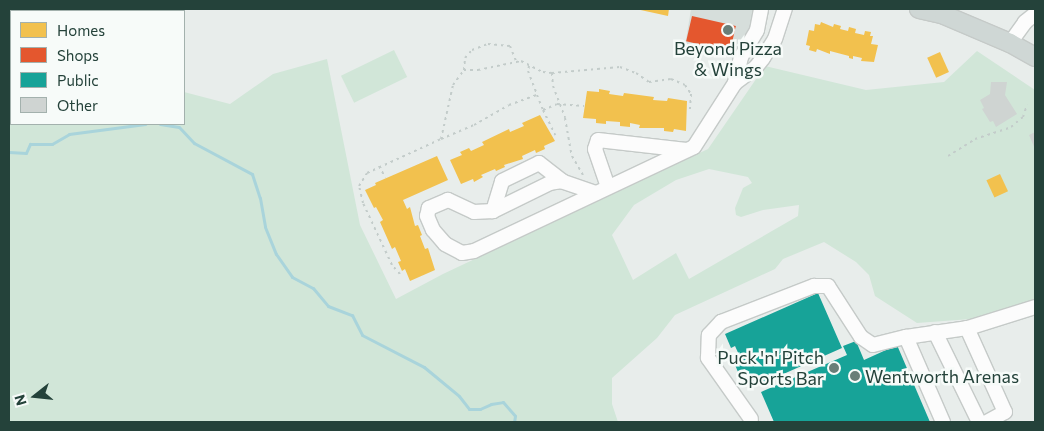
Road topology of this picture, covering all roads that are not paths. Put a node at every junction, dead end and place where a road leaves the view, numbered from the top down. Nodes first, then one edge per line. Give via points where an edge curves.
1 (761, 9) edge
2 (785, 9) edge
3 (919, 9) edge
4 (1035, 14) edge
5 (1010, 43) junction
6 (1035, 57) edge
7 (735, 83) junction
8 (641, 145) junction
9 (604, 147) dead end
10 (687, 150) junction
11 (562, 181) junction
12 (602, 190) junction
13 (493, 211) junction
14 (434, 212) dead end
15 (454, 250) junction
16 (1035, 307) edge
17 (968, 328) junction
18 (935, 332) junction
19 (906, 337) junction
20 (751, 419) dead end
21 (943, 422) edge
22 (979, 422) edge
23 (987, 422) edge

1 - 7 street via 757,30 741,57
2 - 7 street via 775,39 763,58
3 - 5 main road via 944,15
4 - 5 street
5 - 6 main road
7 - 10 street via 694,147
8 - 9 street via 630,149
8 - 10 street
8 - 12 street via 598,140 594,149
10 - 12 street
11 - 12 street
11 - 13 street via 550,183
11 - 13 street via 539,164 502,181
12 - 15 street via 474,251 462,253
13 - 15 street via 474,212 448,200 429,208 427,216 433,230
14 - 15 street
16 - 17 street
17 - 18 street
17 - 23 street via 1005,412
18 - 19 street
18 - 22 street
19 - 20 street via 873,345 861,337 828,286 814,286 721,322 709,335 708,358
19 - 21 street

